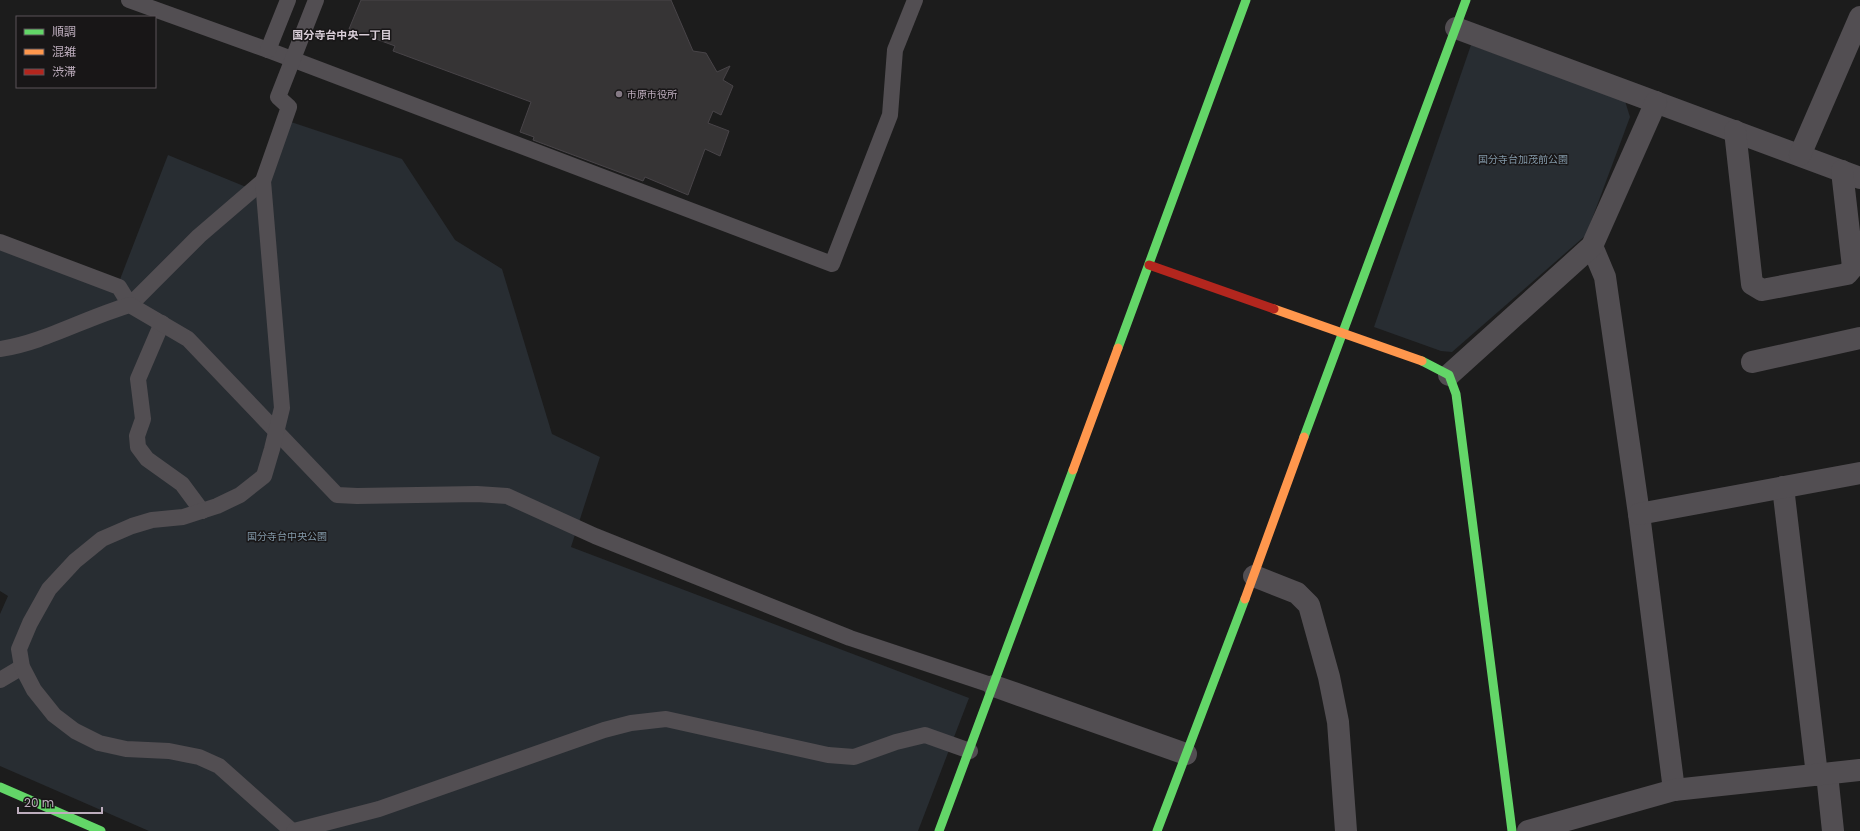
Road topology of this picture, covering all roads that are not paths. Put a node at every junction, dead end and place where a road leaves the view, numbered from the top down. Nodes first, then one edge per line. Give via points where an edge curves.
1 (129, 0) edge
2 (288, 0) edge
3 (316, 0) edge
4 (915, 0) edge
5 (1246, 0) edge
6 (1466, 0) edge
7 (1860, 17) edge
8 (1456, 28) junction
9 (268, 50) junction
10 (294, 60) junction
11 (1656, 102) junction
12 (1735, 131) junction
13 (1800, 155) junction
14 (1851, 174) edge
15 (263, 181) junction
16 (0, 242) edge
17 (1592, 246) junction
18 (1149, 265) junction
19 (130, 305) junction
20 (162, 323) junction
21 (1342, 331) junction
22 (1860, 338) edge
23 (0, 349) edge
24 (1752, 362) dead end
25 (1449, 375) junction
26 (277, 430) junction
27 (1860, 473) edge
28 (1783, 487) junction
29 (202, 511) junction
30 (1640, 514) junction
31 (1254, 576) junction
32 (22, 667) junction
33 (0, 680) edge
34 (994, 686) junction
35 (970, 751) junction
36 (1186, 754) junction
37 (1860, 770) edge
38 (1822, 774) junction
39 (0, 787) edge
40 (1674, 790) junction
41 (101, 831) edge
42 (293, 831) edge
43 (939, 831) edge
44 (1157, 831) edge
45 (1346, 831) edge
46 (1512, 831) edge
47 (1528, 831) edge
48 (1833, 831) edge

1 - 9 lane
2 - 9 lane
3 - 10 lane
4 - 10 lane via 895,50 890,115 832,264
5 - 18 street
6 - 8 street
7 - 13 street
8 - 11 street
8 - 21 street
9 - 10 lane
10 - 15 lane via 278,97 289,107
11 - 12 street
11 - 17 street
12 - 13 street
12 - 14 street via 1752,284 1762,290 1847,274 1853,267
13 - 14 street
15 - 19 lane via 199,236
15 - 26 lane via 282,408
16 - 19 lane via 119,288
17 - 25 street
17 - 30 street via 1605,277
18 - 21 street
18 - 34 street
19 - 20 lane
19 - 23 lane via 105,312 17,347
20 - 26 lane via 188,339
20 - 29 lane via 138,379 143,419 137,436 138,447 147,459 182,484
21 - 25 street via 1423,360
21 - 31 street
22 - 24 street
25 - 46 street via 1456,394
26 - 29 lane via 264,476 240,495
26 - 34 lane via 337,495 507,496 595,536 850,638
27 - 28 street
28 - 30 street
28 - 38 street
29 - 32 lane via 132,526 102,538 75,561 49,590 30,623 19,649
30 - 40 street
31 - 36 street
31 - 45 street via 1297,593 1309,605 1329,677 1338,722
32 - 33 lane
32 - 42 lane via 34,690 54,715 75,731 99,743 126,749 169,751 199,757 219,766
34 - 35 street
34 - 36 street
35 - 42 lane via 925,735 854,757 828,755 666,719 631,723 379,808
35 - 43 street
36 - 44 street
37 - 38 street
38 - 40 street
38 - 48 street
39 - 41 street
40 - 47 street

